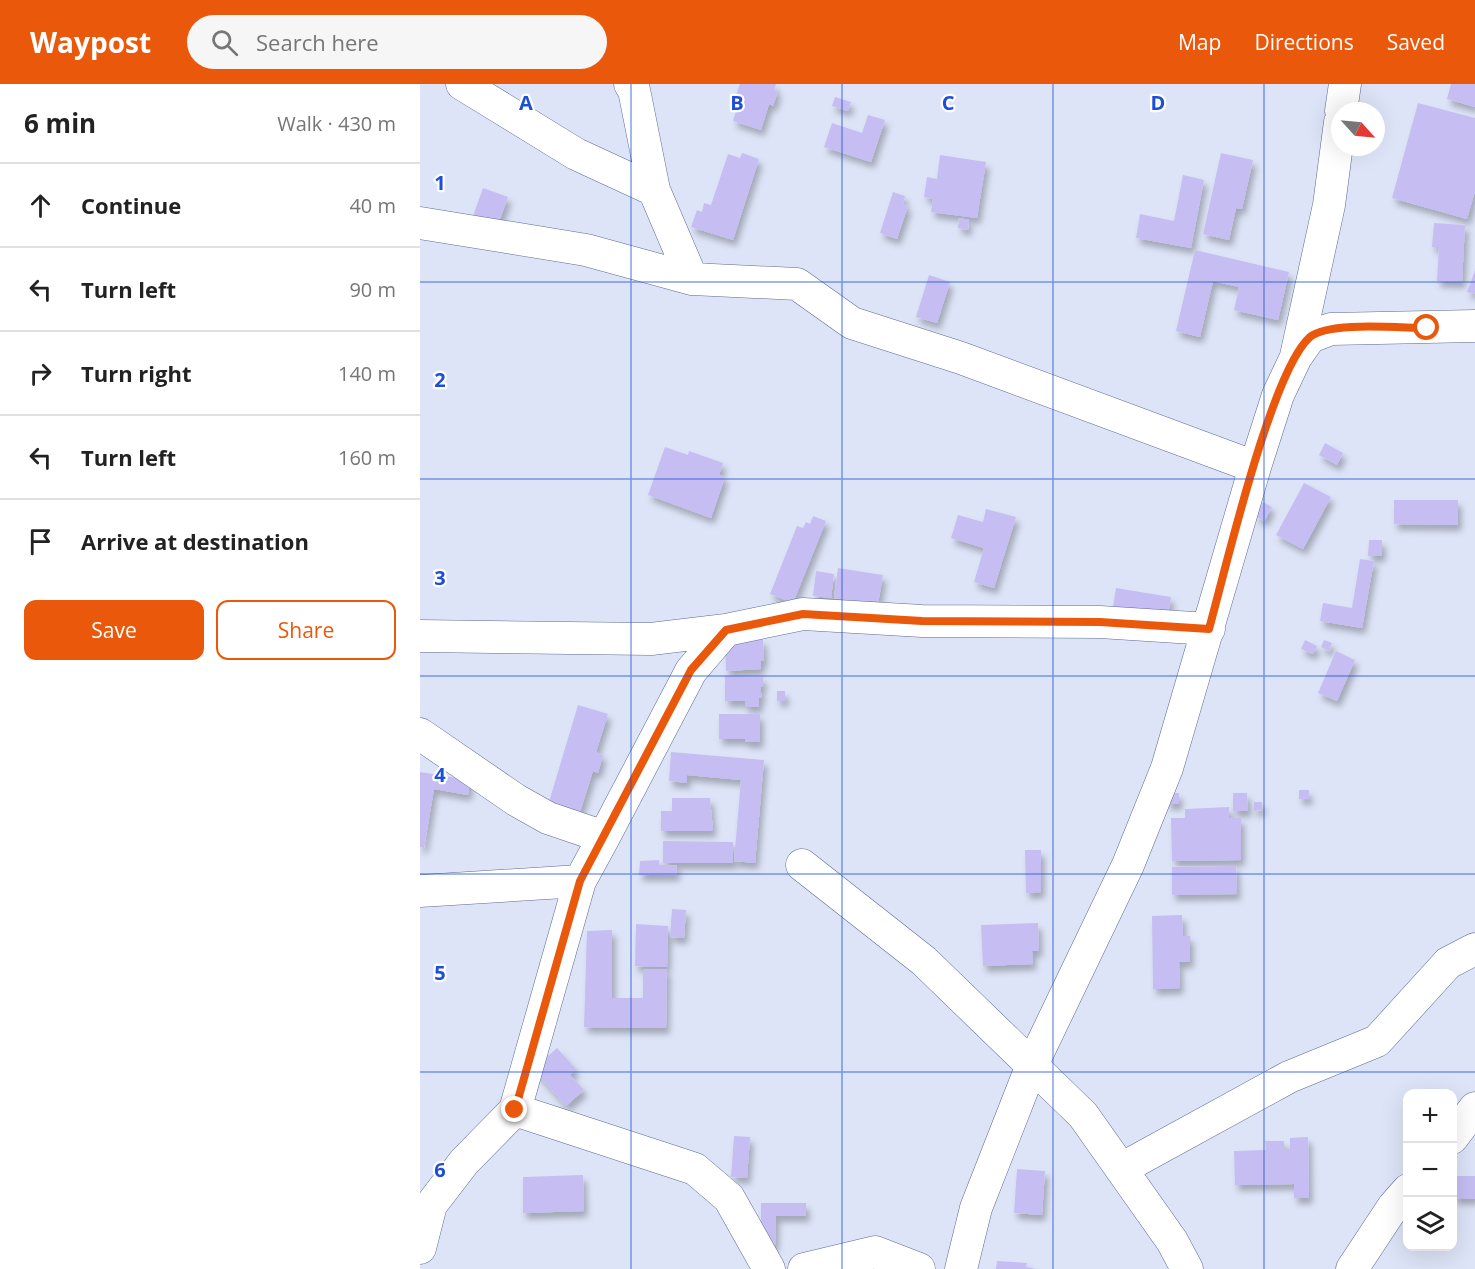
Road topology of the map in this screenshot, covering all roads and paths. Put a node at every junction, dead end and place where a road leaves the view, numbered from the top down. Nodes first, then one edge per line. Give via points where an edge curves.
1 (462, 84) edge
2 (630, 84) edge
3 (1345, 84) edge
4 (1342, 102) edge
5 (1335, 156) edge
6 (654, 190) junction
7 (420, 223) edge
8 (692, 279) junction
9 (1475, 326) edge
10 (1296, 357) junction
11 (1255, 467) junction
12 (1209, 629) junction
13 (726, 630) junction
14 (420, 636) edge
15 (420, 734) edge
16 (604, 837) junction
17 (802, 865) dead end
18 (580, 881) junction
19 (420, 891) edge
20 (1475, 949) edge
21 (1032, 1065) junction
22 (1475, 1108) edge
23 (515, 1110) junction
24 (1457, 1131) edge
25 (1121, 1169) junction
26 (1403, 1195) edge
27 (420, 1248) edge
28 (769, 1269) edge
29 (804, 1269) edge
30 (919, 1269) edge
31 (961, 1269) edge
32 (1187, 1269) edge
33 (1352, 1269) edge

1 - 6 street via 576,154
2 - 6 street
3 - 4 street
5 - 10 street via 1329,205
6 - 8 street
7 - 8 street via 586,250
8 - 11 street via 797,284 852,323 961,358
9 - 10 street via 1331,329 1310,337
10 - 11 street via 1278,395
11 - 12 street
12 - 13 street via 803,614
12 - 21 street via 1163,779 1128,865
13 - 14 street via 651,639
13 - 16 street via 691,670
15 - 16 street via 516,800 549,818
16 - 18 street
17 - 21 street via 924,961
18 - 19 street
18 - 23 street
20 - 25 street via 1448,963 1377,1041 1289,1077
21 - 25 street via 1083,1115
21 - 31 street via 976,1208
22 - 24 street
23 - 27 street via 464,1162 431,1205
23 - 28 street via 695,1169 729,1198
25 - 32 street
26 - 33 street
29 - 30 street via 875,1252

